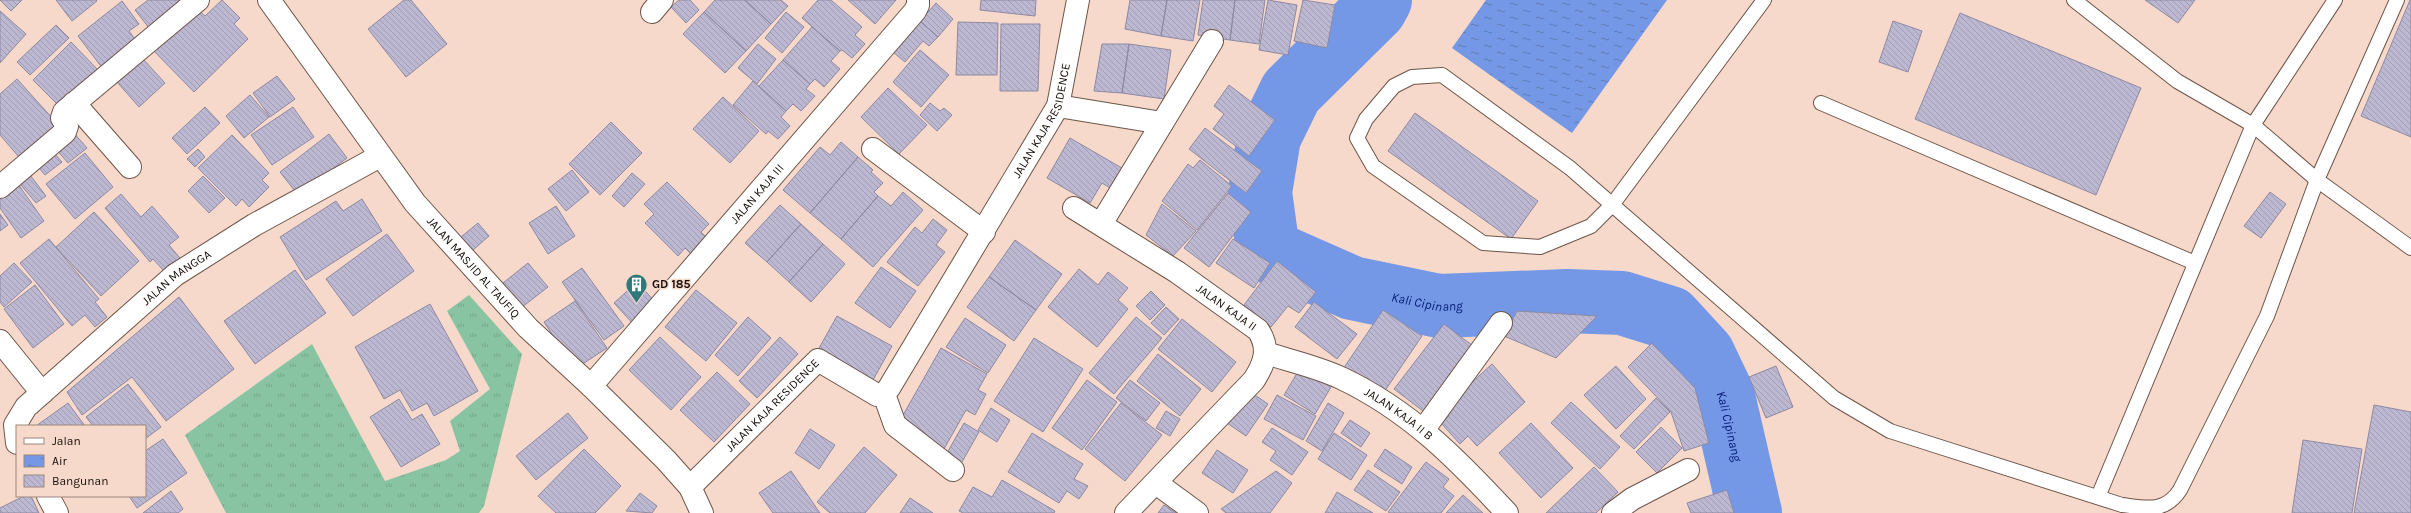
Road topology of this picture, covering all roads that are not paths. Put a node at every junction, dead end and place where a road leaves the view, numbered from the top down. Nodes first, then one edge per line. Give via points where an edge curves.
1 (198, 0) edge
2 (270, 0) edge
3 (918, 0) edge
4 (1078, 0) edge
5 (1764, 0) edge
6 (2074, 0) edge
7 (2335, 0) edge
8 (2397, 0) edge
9 (1212, 41) dead end
10 (74, 103) junction
11 (1821, 103) dead end
12 (1058, 106) junction
13 (1162, 123) junction
14 (2253, 125) junction
15 (873, 149) dead end
16 (380, 156) junction
17 (130, 166) dead end
18 (2317, 180) junction
19 (0, 187) edge
20 (1612, 205) junction
21 (1074, 208) dead end
22 (1101, 224) junction
23 (984, 232) junction
24 (2411, 248) edge
25 (2195, 263) junction
26 (1501, 323) dead end
27 (0, 341) edge
28 (1266, 353) junction
29 (592, 386) junction
30 (42, 393) junction
31 (884, 394) junction
32 (1424, 429) junction
33 (16, 434) edge
34 (953, 470) dead end
35 (1688, 470) dead end
36 (1156, 483) junction
37 (690, 487) junction
38 (49, 497) edge
39 (2098, 497) junction
40 (57, 513) edge
41 (702, 513) edge
42 (1126, 513) edge
43 (1197, 513) edge
44 (1507, 513) edge
45 (1613, 513) edge

1 - 10 street
2 - 16 street, JALAN MASJID AL TAUFIQ
3 - 29 street, JALAN KAJA III via 916,11
4 - 12 street, JALAN KAJA RESIDENCE
5 - 20 lane
6 - 14 lane via 2176,81
7 - 14 lane
8 - 18 lane
9 - 13 street
10 - 17 street
10 - 19 street via 62,116 67,126 65,132
11 - 25 lane
12 - 13 street
12 - 23 street, JALAN KAJA RESIDENCE
13 - 22 street
14 - 18 lane
14 - 25 lane
15 - 23 street
16 - 29 street, JALAN MASJID AL TAUFIQ via 415,203 528,328
16 - 30 street, JALAN MANGGA via 254,225 175,275
18 - 24 lane
18 - 39 lane via 2267,316 2174,500 2166,506 2156,508 2122,504
20 - 20 lane via 1590,226 1540,247 1483,243 1372,166 1356,138 1366,119 1394,86 1412,76 1442,75 1570,168
20 - 39 lane via 1834,398 1890,431
21 - 22 street, JALAN KAJA II
22 - 28 street, JALAN KAJA II via 1177,272 1258,330 1264,339
23 - 31 street, JALAN KAJA RESIDENCE
25 - 39 lane
26 - 32 street
27 - 30 street
28 - 32 street, JALAN KAJA II B via 1340,378
28 - 36 street via 1264,365 1254,380
29 - 37 street, JALAN MASJID AL TAUFIQ
30 - 33 street, JALAN MANGGA via 26,407 15,425
31 - 34 street via 895,425
31 - 37 street, JALAN KAJA RESIDENCE via 877,395 818,360
32 - 44 street, JALAN KAJA II B
35 - 45 street via 1632,499
36 - 42 street
36 - 43 street
37 - 41 street, JALAN MASJID AL TAUFIQ
38 - 40 street

